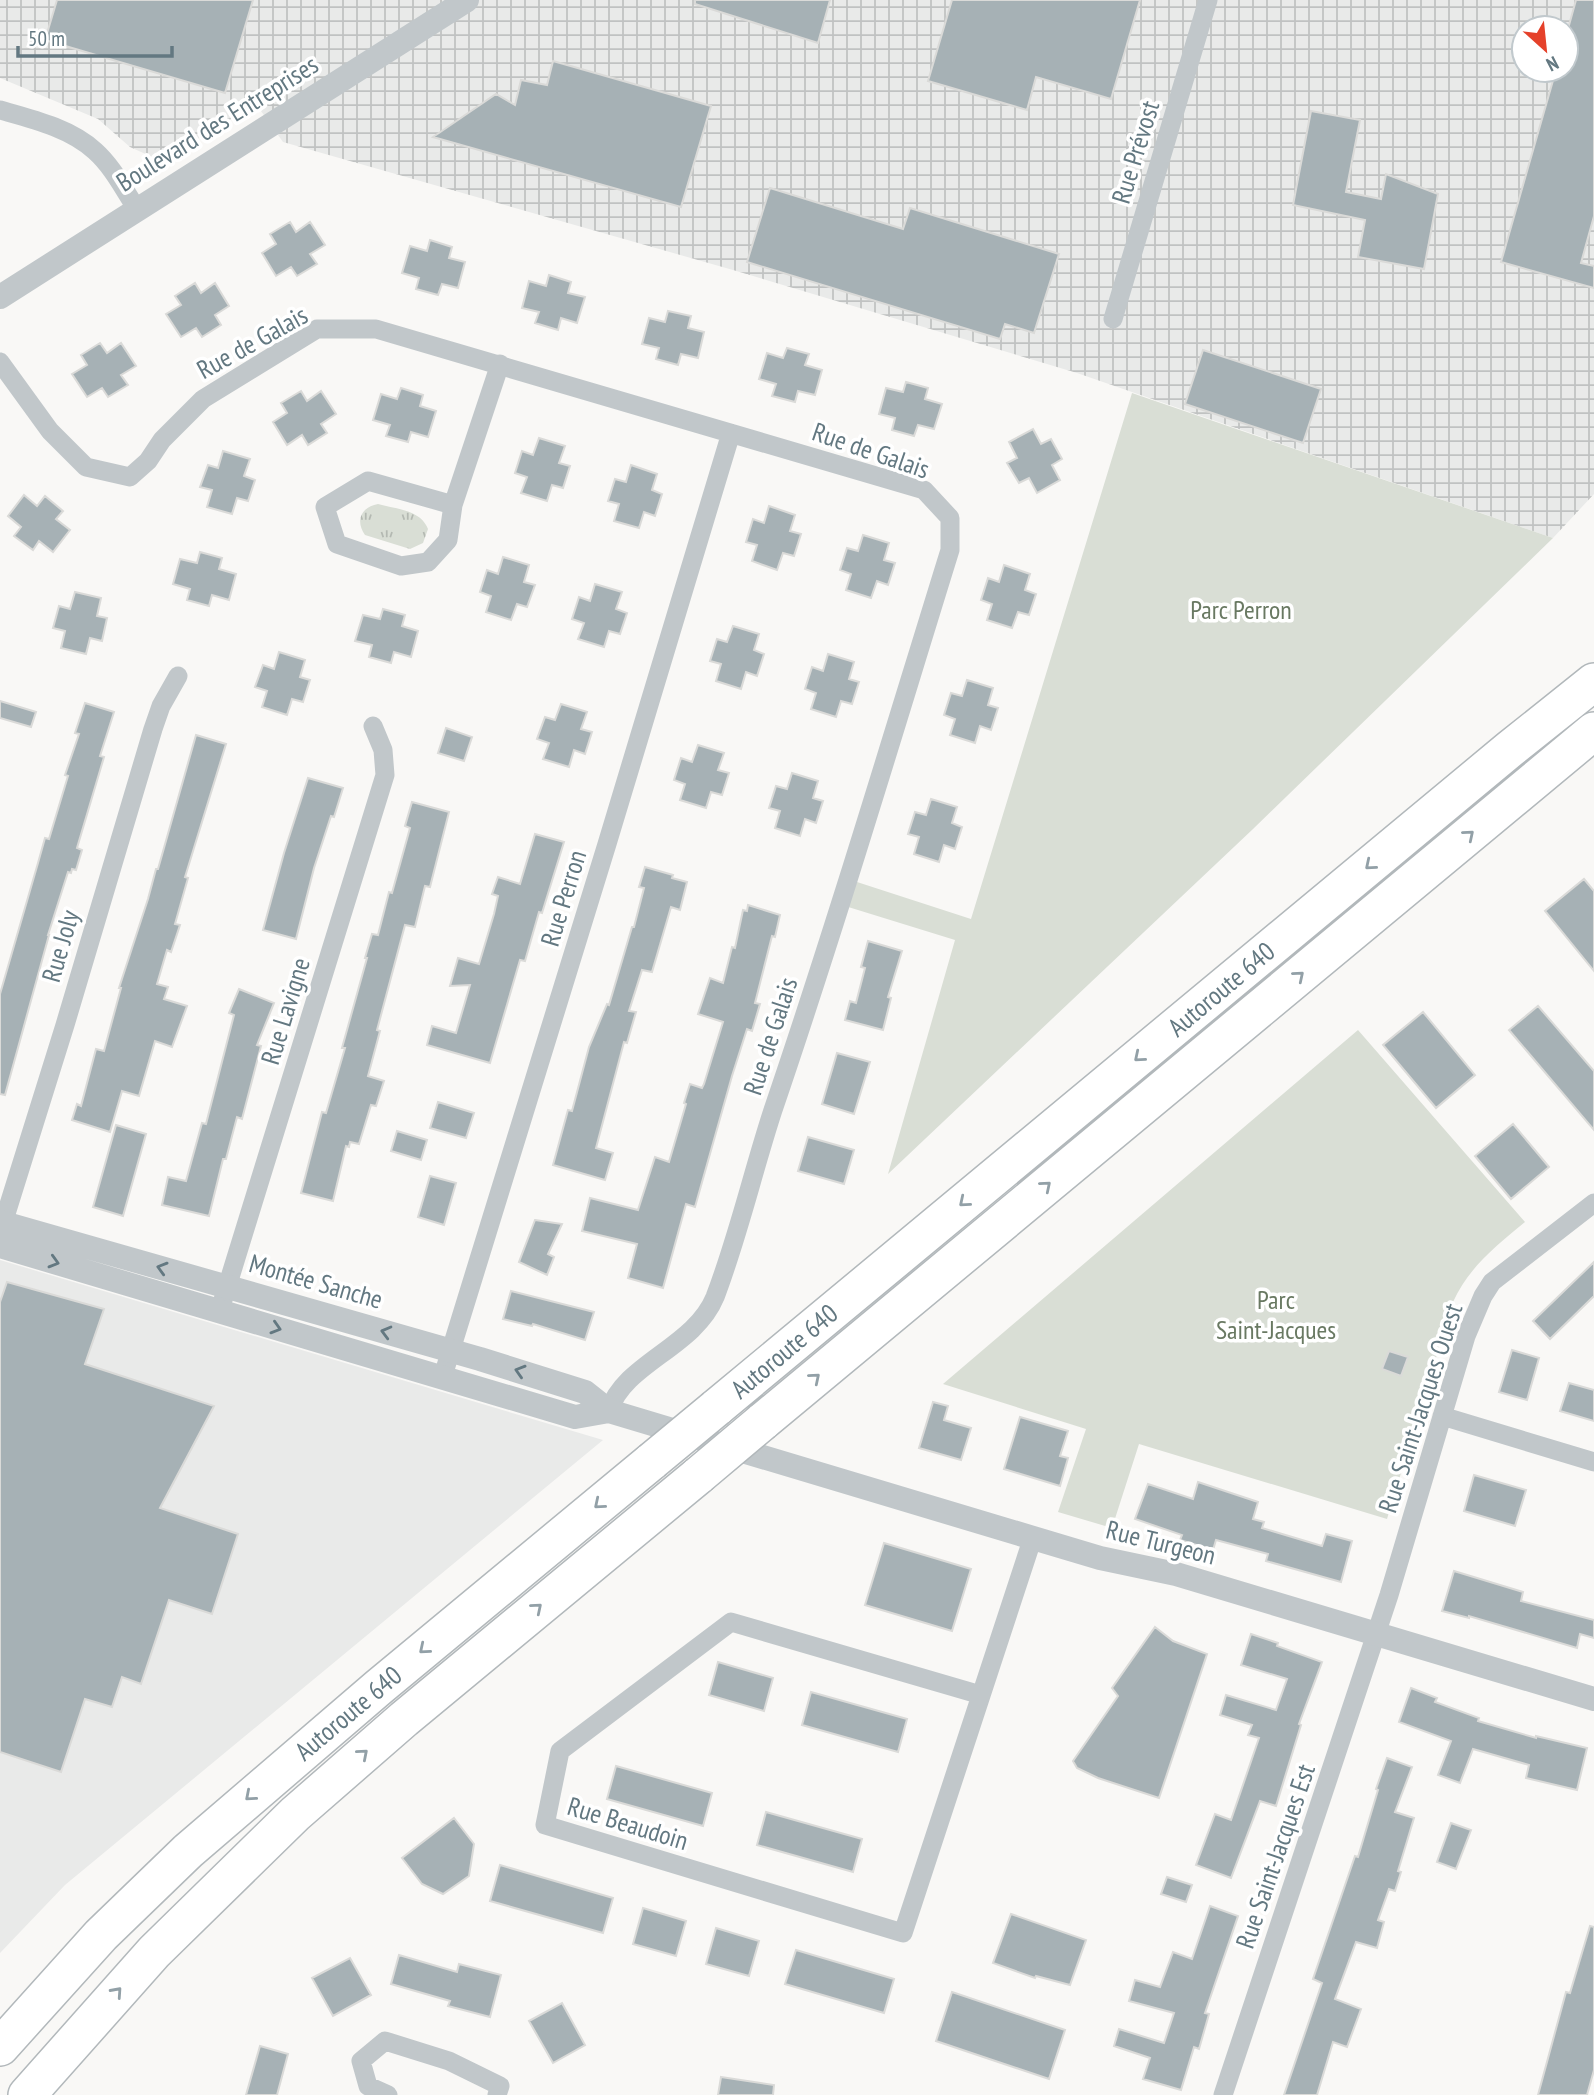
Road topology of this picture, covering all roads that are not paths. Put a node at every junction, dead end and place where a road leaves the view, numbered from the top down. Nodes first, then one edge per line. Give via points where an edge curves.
1 (467, 0) edge
2 (1208, 0) edge
3 (0, 110) edge
4 (137, 209) junction
5 (0, 297) edge
6 (1113, 319) dead end
7 (0, 362) edge
8 (500, 364) junction
9 (730, 433) junction
10 (453, 505) junction
11 (1594, 662) edge
12 (178, 677) dead end
13 (1594, 682) edge
14 (373, 726) dead end
15 (1594, 731) edge
16 (1510, 749) junction
17 (1594, 1203) edge
18 (1, 1231) edge
19 (227, 1287) junction
20 (219, 1311) junction
21 (452, 1350) junction
22 (442, 1379) junction
23 (609, 1411) junction
24 (1442, 1416) junction
25 (715, 1425) junction
26 (1594, 1462) edge
27 (1033, 1537) junction
28 (1376, 1634) junction
29 (981, 1695) junction
30 (1594, 1699) edge
31 (158, 1878) junction
32 (0, 2014) edge
33 (72, 2043) junction
34 (0, 2047) edge
35 (27, 2095) edge
36 (39, 2095) edge
37 (388, 2095) edge
38 (497, 2095) edge
39 (1223, 2095) edge

1 - 4 street, Boulevard des Entreprises
2 - 6 street, Rue Prévost
3 - 4 street via 44,123 88,145
4 - 5 street, Boulevard des Entreprises
7 - 8 street, Rue de Galais via 50,431 86,467 130,477 203,399 317,328 376,329
8 - 9 street, Rue de Galais
8 - 10 street
9 - 21 street, Rue Perron
9 - 23 street, Rue de Galais via 925,490 950,518 950,550 715,1296 703,1320 618,1391
10 - 10 street via 448,540 428,562 401,566 337,544 325,507 368,481
11 - 16 highway
12 - 18 street, Rue Joly via 153,729
13 - 16 highway, Autoroute 640
14 - 19 street, Rue Lavigne via 383,750 385,775
33 -> 15 highway, Autoroute 640, bridge via 173,1932 295,1814 404,1719
16 -> 25 highway, Autoroute 640
17 - 24 street, Rue Saint-Jacques Ouest via 1492,1282 1466,1336
19 -> 18 street, Montée Sanche
18 -> 20 street, Montée Sanche
19 - 20 street, Rue Lavigne
21 -> 19 street, Montée Sanche
20 -> 22 street, Montée Sanche
21 - 22 street, Rue Perron
23 -> 21 street, Montée Sanche via 585,1392
22 - 23 street, Montée Sanche via 575,1417
23 - 25 street, Montée Sanche
24 - 26 street
24 - 28 street, Rue Saint-Jacques Ouest
25 - 27 street, Rue Turgeon
25 -> 31 highway, Autoroute 640, bridge via 652,1461 319,1737
27 - 28 street, Rue Turgeon
27 - 29 street, Rue Beaudoin
28 - 30 street, Rue Turgeon
28 - 39 street, Rue Saint-Jacques Est
29 - 29 street, Rue Beaudoin via 904,1933 545,1825 560,1751 731,1622
31 - 32 highway
31 - 34 highway, Autoroute 640
33 - 35 highway, Autoroute 640
33 - 36 highway
37 - 38 street via 368,2086 361,2061 385,2041 449,2061 500,2086

